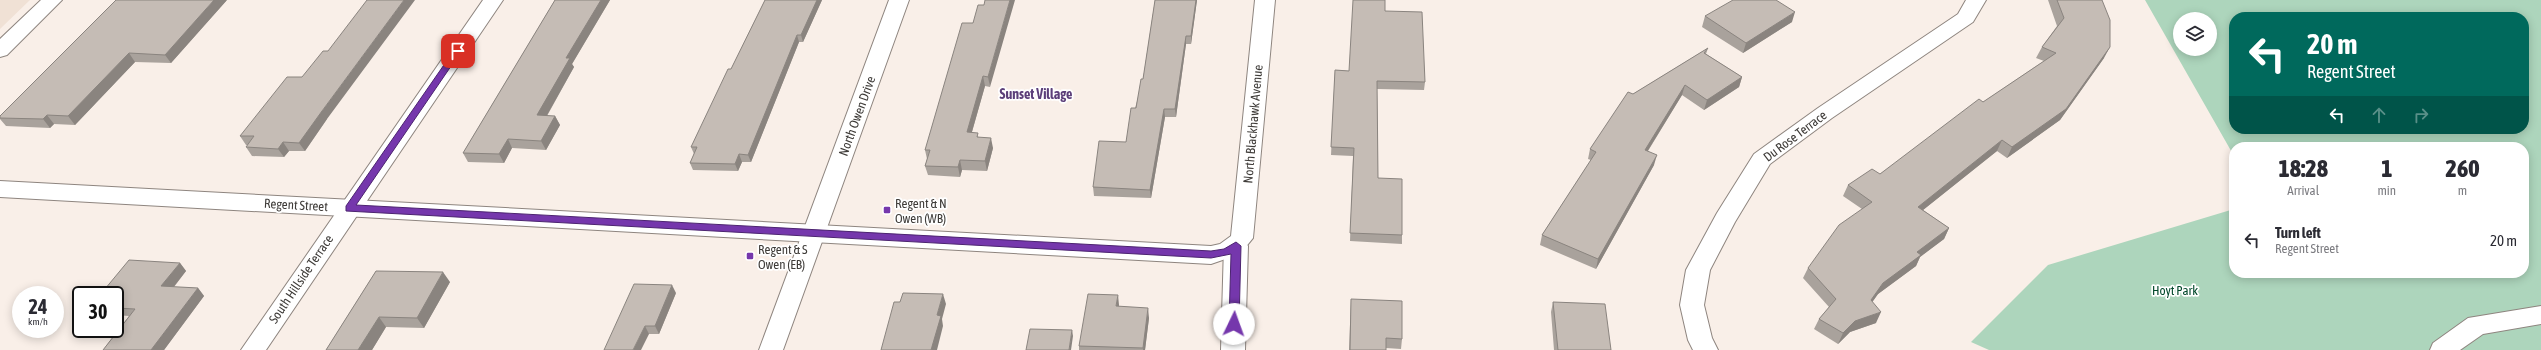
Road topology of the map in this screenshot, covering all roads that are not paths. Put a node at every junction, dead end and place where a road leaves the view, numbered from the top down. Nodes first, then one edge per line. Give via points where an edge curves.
1 (52, 0) edge
2 (493, 0) edge
3 (899, 0) edge
4 (1264, 0) edge
5 (1976, 0) edge
6 (0, 50) edge
7 (0, 189) edge
8 (349, 208) junction
9 (815, 232) junction
10 (1236, 246) junction
11 (2541, 315) edge
12 (253, 350) edge
13 (772, 350) edge
14 (1233, 350) edge
15 (1706, 350) edge
16 (2442, 350) edge

1 - 6 street
2 - 8 street, South Hillside Terrace
3 - 9 street, North Owen Drive
4 - 10 street, North Blackhawk Avenue via 1242,238
5 - 15 street, Du Rose Terrace via 1966,18 1825,113 1762,159 1725,219 1698,270 1692,305 1700,340
7 - 8 street, Regent Street
8 - 9 street, Regent Street
8 - 12 street, South Hillside Terrace
9 - 10 street, Regent Street via 1211,255 1227,252
9 - 13 street, North Owen Drive
10 - 14 street, North Blackhawk Avenue
11 - 16 street via 2477,325

